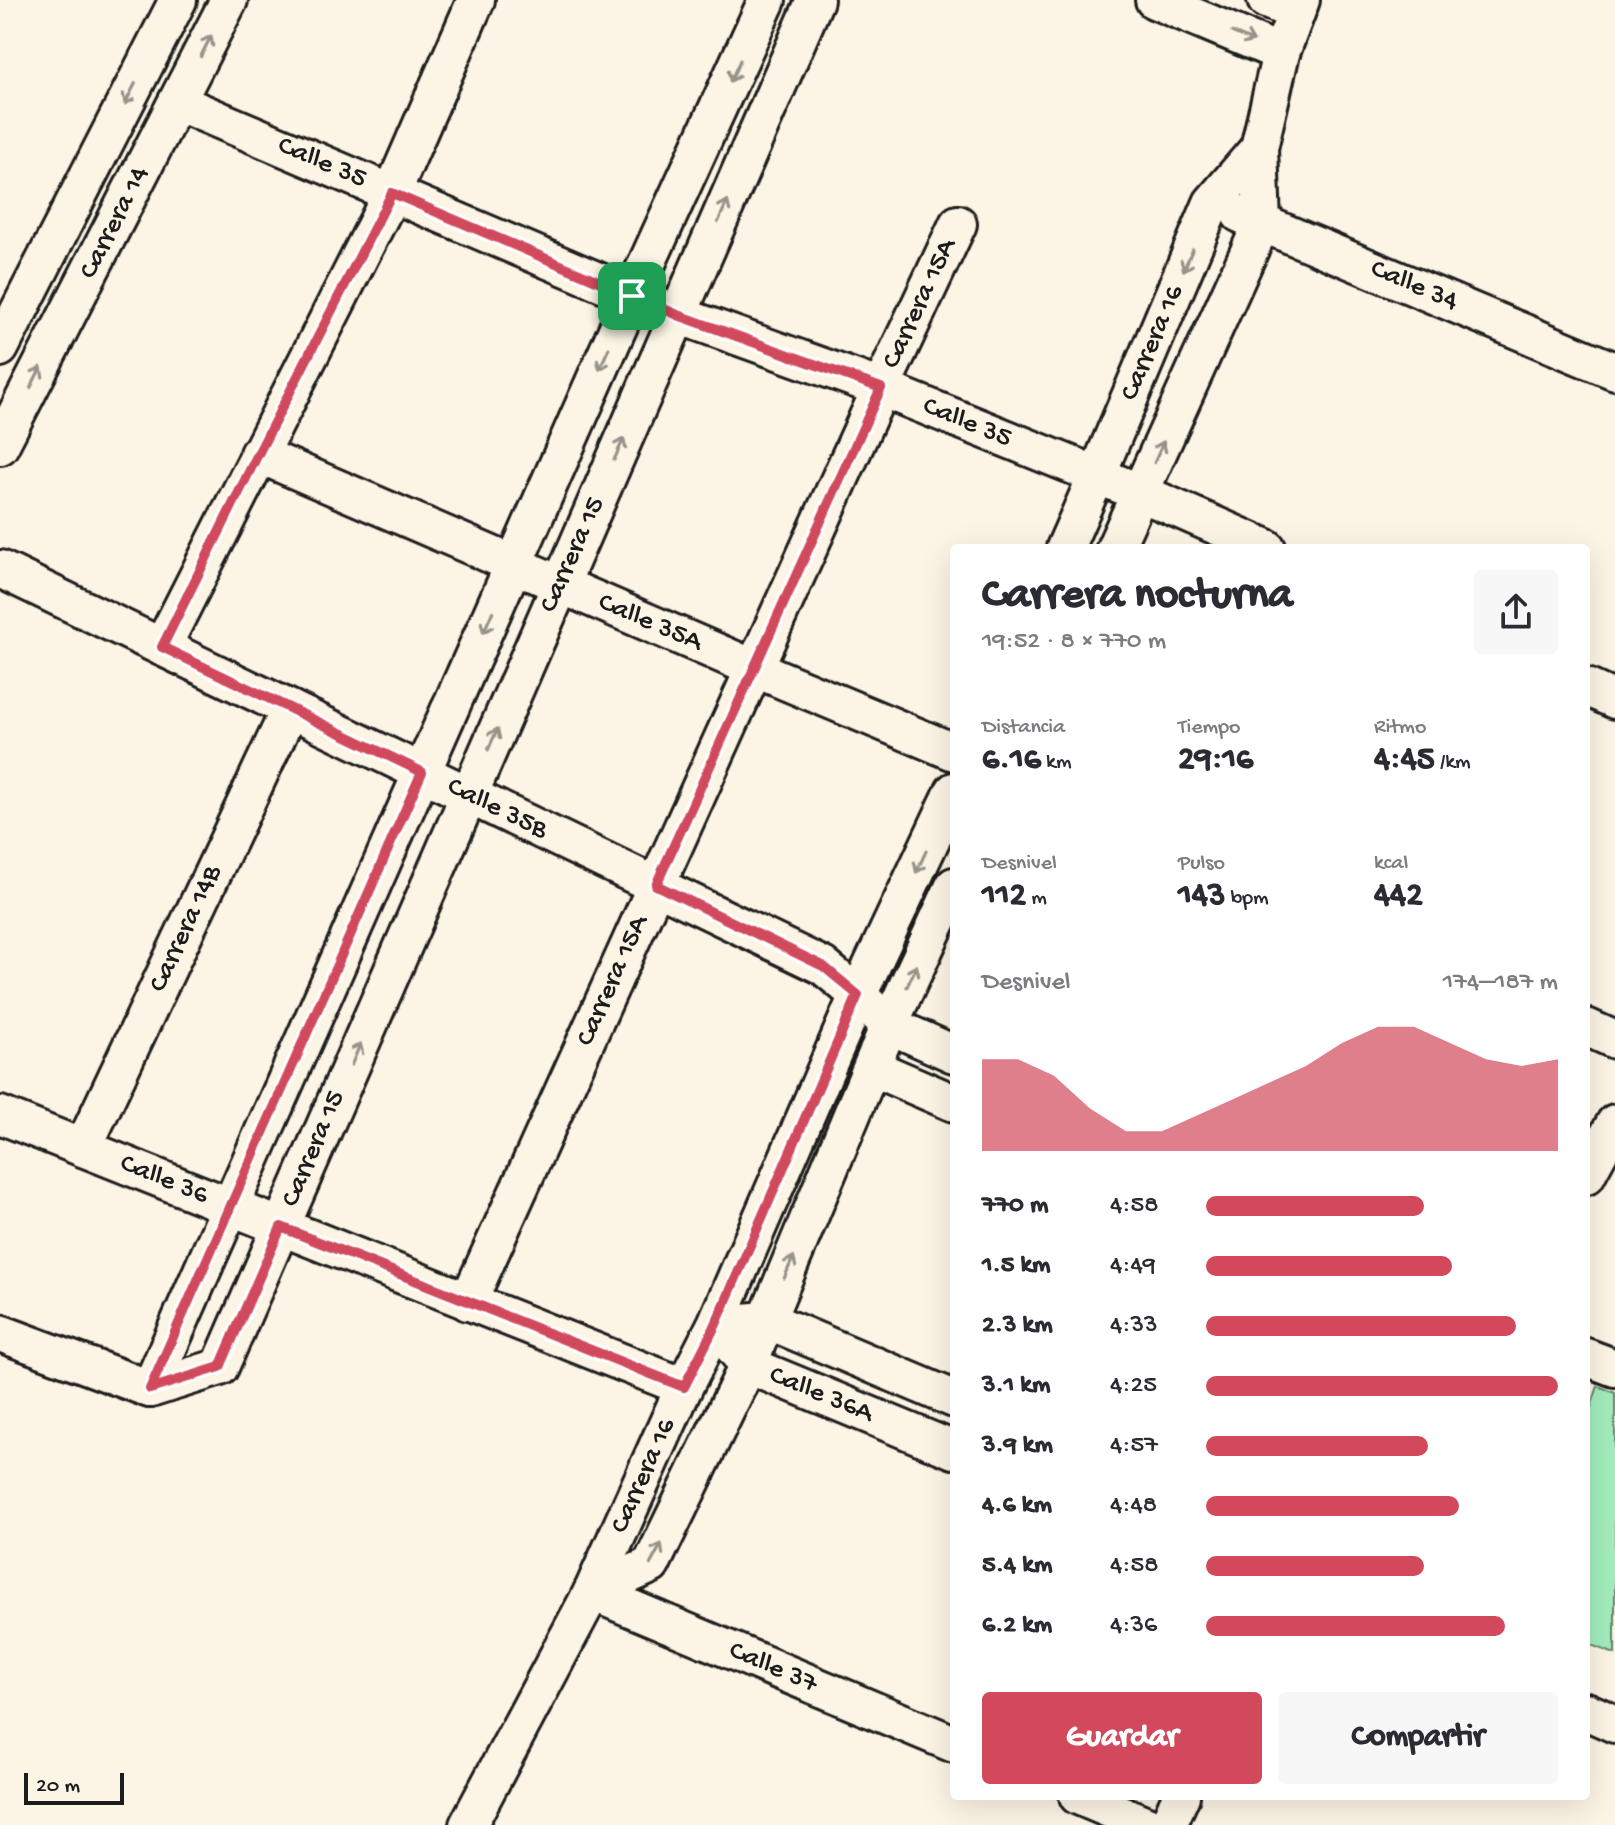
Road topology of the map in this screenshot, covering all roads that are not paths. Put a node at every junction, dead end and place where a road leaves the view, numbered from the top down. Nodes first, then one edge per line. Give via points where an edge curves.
1 (178, 0) edge
2 (229, 0) edge
3 (476, 0) edge
4 (767, 0) edge
5 (815, 0) edge
6 (1154, 0) edge
7 (1288, 4) edge
8 (1281, 53) junction
9 (177, 102) junction
10 (1259, 148) junction
11 (392, 193) junction
12 (1212, 203) junction
13 (1262, 223) junction
14 (958, 224) dead end
15 (632, 296) junction
16 (678, 315) junction
17 (0, 348) edge
18 (1615, 371) edge
19 (881, 388) junction
20 (0, 446) edge
21 (258, 454) junction
22 (1097, 475) junction
23 (1141, 493) junction
24 (1067, 544) edge
25 (1117, 544) edge
26 (1258, 544) edge
27 (514, 564) junction
28 (0, 569) edge
29 (560, 585) junction
30 (162, 647) junction
31 (756, 669) junction
32 (1590, 689) edge
33 (1615, 700) edge
34 (290, 709) junction
35 (950, 750) edge
36 (422, 772) junction
37 (468, 795) junction
38 (950, 800) edge
39 (656, 885) junction
40 (950, 895) edge
41 (858, 995) junction
42 (889, 1025) junction
43 (1590, 1029) edge
44 (1615, 1040) edge
45 (950, 1052) edge
46 (873, 1068) junction
47 (950, 1101) edge
48 (2, 1123) edge
49 (1615, 1123) edge
50 (83, 1148) junction
51 (1590, 1169) edge
52 (231, 1207) junction
53 (281, 1227) junction
54 (468, 1302) junction
55 (767, 1320) junction
56 (716, 1324) junction
57 (0, 1333) edge
58 (748, 1365) junction
59 (684, 1387) junction
60 (150, 1389) junction
61 (950, 1397) edge
62 (950, 1448) edge
63 (592, 1592) junction
64 (1590, 1713) edge
65 (1615, 1724) edge
66 (950, 1742) edge
67 (1088, 1800) edge
68 (1179, 1800) edge
69 (468, 1825) edge
70 (1147, 1825) edge
71 (1168, 1825) edge

1 -> 17 street, Carrera 14
9 -> 2 street, Carrera 14
3 - 11 street
4 -> 15 street, Carrera 15
16 -> 5 street, Carrera 15
6 -> 8 street
7 - 8 street, Carrera 16
8 - 10 street, Carrera 16
9 - 11 street, Calle 35
20 -> 9 street, Carrera 14
10 - 12 street, Carrera 16
10 - 13 street, Carrera 16
11 - 15 street, Calle 35
11 - 21 street
12 - 13 street, Calle 34
12 -> 22 street, Carrera 16
13 - 18 street, Calle 34
23 -> 13 street, Carrera 16
14 - 19 street, Carrera 15A
15 - 16 street, Calle 35
15 -> 27 street, Carrera 15
16 - 19 street, Calle 35
29 -> 16 street, Carrera 15
19 - 22 street, Calle 35
19 - 31 street, Carrera 15A
21 - 27 street, Calle 35A
21 - 30 street
22 - 23 street, Calle 35
22 - 24 street, Carrera 16
23 - 25 street, Carrera 16
23 - 26 street, Calle 35
27 - 29 street, Calle 35A
27 -> 36 street, Carrera 15
28 - 30 street, Calle 35B
29 - 31 street, Calle 35A
37 -> 29 street, Carrera 15
30 - 34 street, Calle 35B
31 - 35 street, Calle 35A
31 - 39 street, Carrera 15A
32 - 33 street
34 - 36 street, Calle 35B
34 - 50 street, Carrera 14B
36 - 37 street, Calle 35B
36 - 52 street, Carrera 15
37 - 39 street, Calle 35B
53 -> 37 street, Carrera 15
38 -> 41 street, Carrera 16
39 - 41 street, Calle 35B via 823,966
39 - 54 street, Carrera 15A
42 -> 40 street, Carrera 16
41 - 42 street
41 - 56 street, Carrera 16
42 - 45 street
42 - 46 street, Carrera 16
43 - 44 street
46 - 47 street
55 -> 46 street, Carrera 16
48 - 50 street, Calle 36
49 - 51 street
50 - 52 street, Calle 36
52 - 53 street, Calle 36
52 - 60 street, Carrera 15
53 - 54 street, Calle 36
53 - 60 street, Carrera 15 via 220,1367
54 - 59 street, Calle 36
55 - 56 street, Calle 36A
55 - 58 street, Carrera 16
55 - 61 street, Calle 36A
56 - 58 street, Calle 36A
56 - 59 street, Carrera 16
57 - 60 street
58 - 62 street, Calle 36A
63 -> 58 street, Carrera 16 via 651,1565
59 - 63 street, Carrera 16
63 - 66 street, Calle 37
63 - 69 street, Carrera 16
64 - 65 street
67 - 70 street
68 - 71 street

